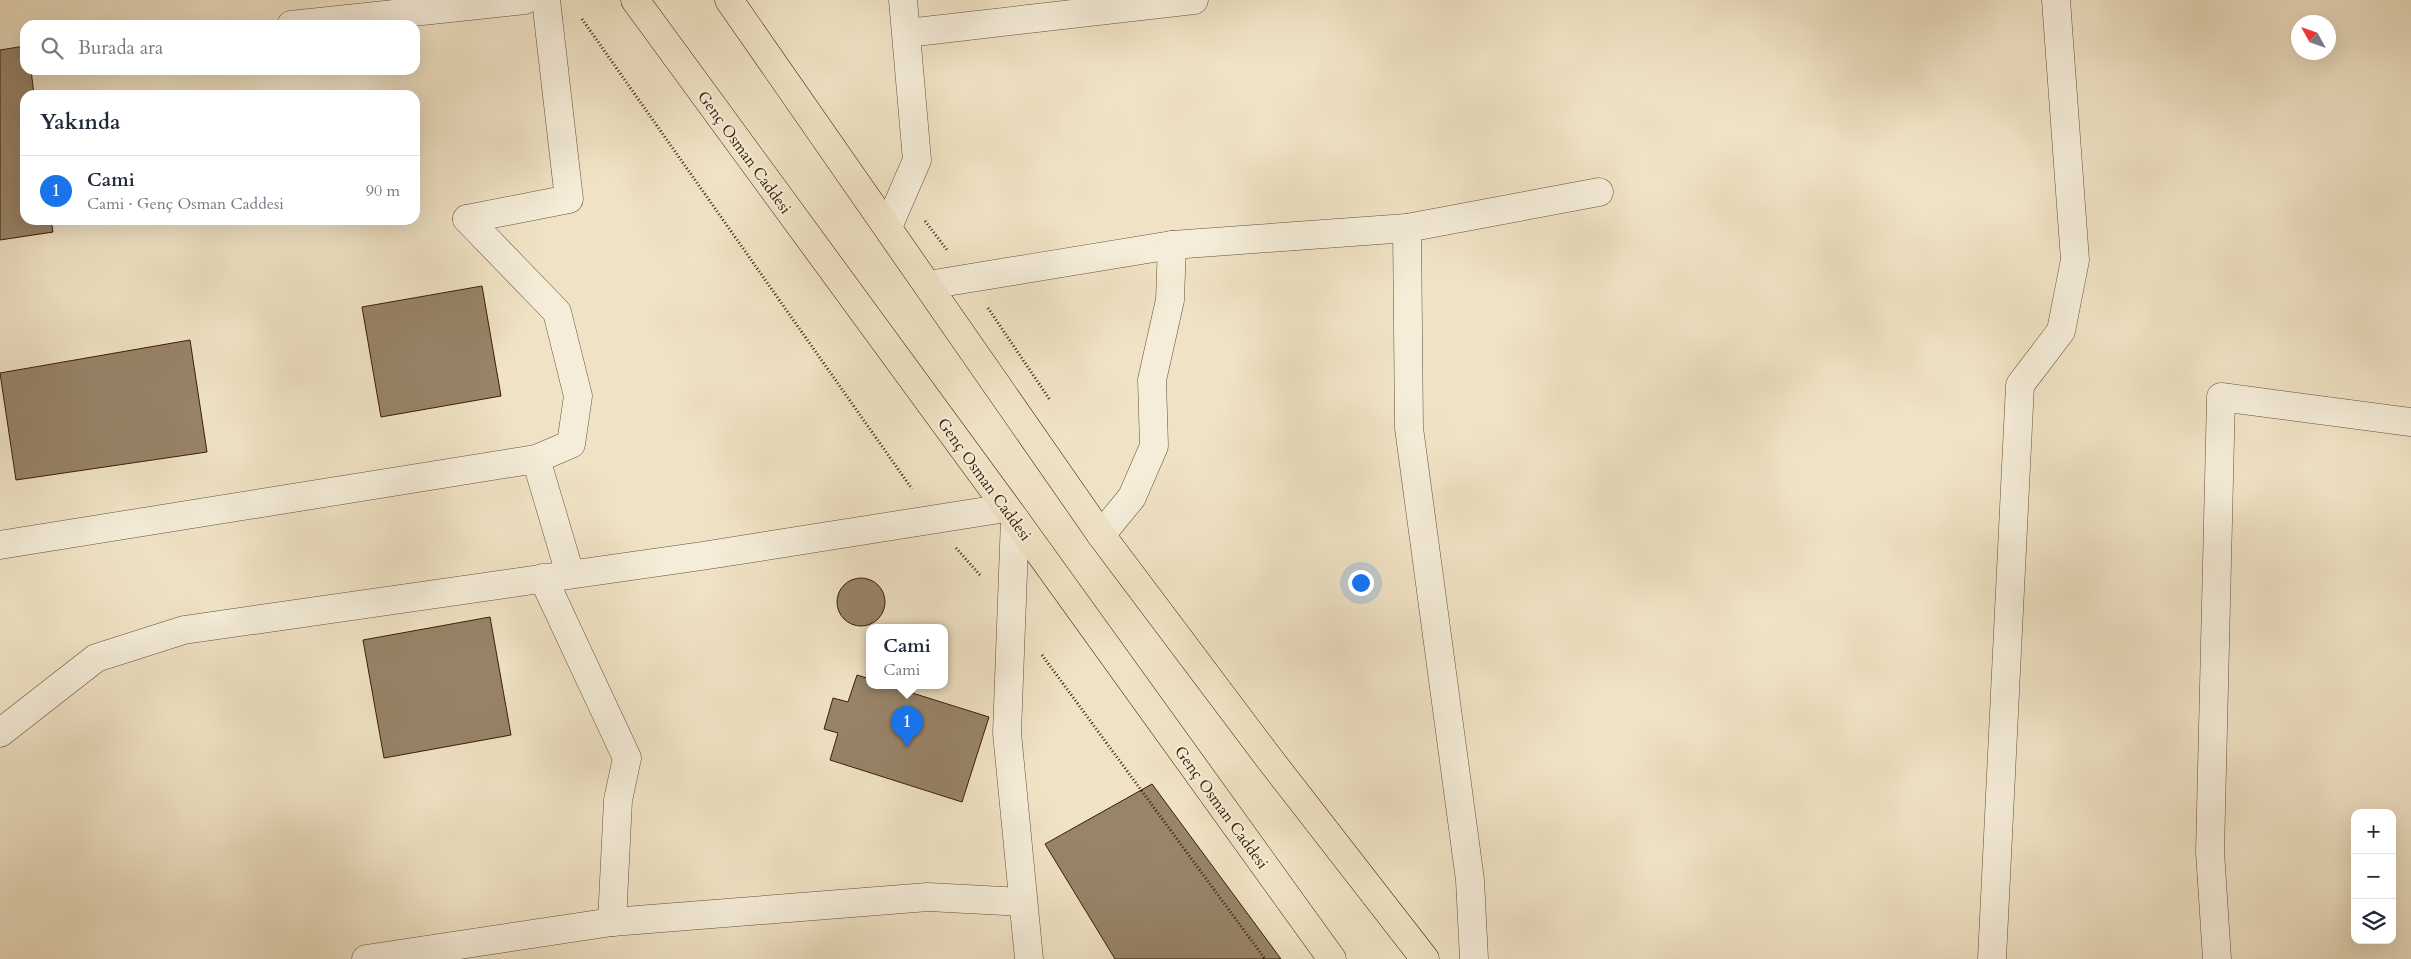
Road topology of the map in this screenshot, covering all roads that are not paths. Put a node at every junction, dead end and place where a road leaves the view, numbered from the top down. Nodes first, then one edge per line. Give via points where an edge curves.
1 (525, 0) edge
2 (546, 0) edge
3 (635, 0) edge
4 (729, 0) edge
5 (903, 0) edge
6 (1194, 0) edge
7 (2056, 0) edge
8 (338, 20) edge
9 (907, 33) junction
10 (1599, 192) dead end
11 (888, 227) junction
12 (1408, 228) junction
13 (1172, 245) junction
14 (928, 285) junction
15 (2411, 422) edge
16 (536, 459) junction
17 (1011, 513) junction
18 (1101, 535) junction
19 (0, 545) edge
20 (570, 574) junction
21 (543, 578) junction
22 (0, 733) edge
23 (1022, 902) junction
24 (612, 922) junction
25 (366, 959) edge
26 (1029, 959) edge
27 (1332, 959) edge
28 (1425, 959) edge
29 (1474, 959) edge
30 (1992, 959) edge
31 (2217, 959) edge

1 - 8 street
2 - 16 street via 569,198 467,219 557,312 578,396 571,444
3 - 17 main road, Genç Osman Caddesi
4 - 11 main road
5 - 9 street
6 - 9 street
7 - 30 street via 2075,260 2061,331 2020,385
9 - 11 street via 917,160
10 - 12 street
11 - 14 main road
12 - 13 street
12 - 29 street via 1408,428 1470,880
13 - 14 street
13 - 18 street via 1170,300 1152,380 1154,446 1132,497
14 - 18 main road
15 - 31 street via 2221,397 2210,852
16 - 19 street
16 - 20 street
17 - 20 street via 932,519
17 - 23 street via 1013,615 1007,733
17 - 27 main road, Genç Osman Caddesi
18 - 28 main road
20 - 21 street
21 - 22 street via 184,630 96,658
21 - 24 street via 627,758 618,800
23 - 24 street via 928,897
23 - 26 street
24 - 25 street

